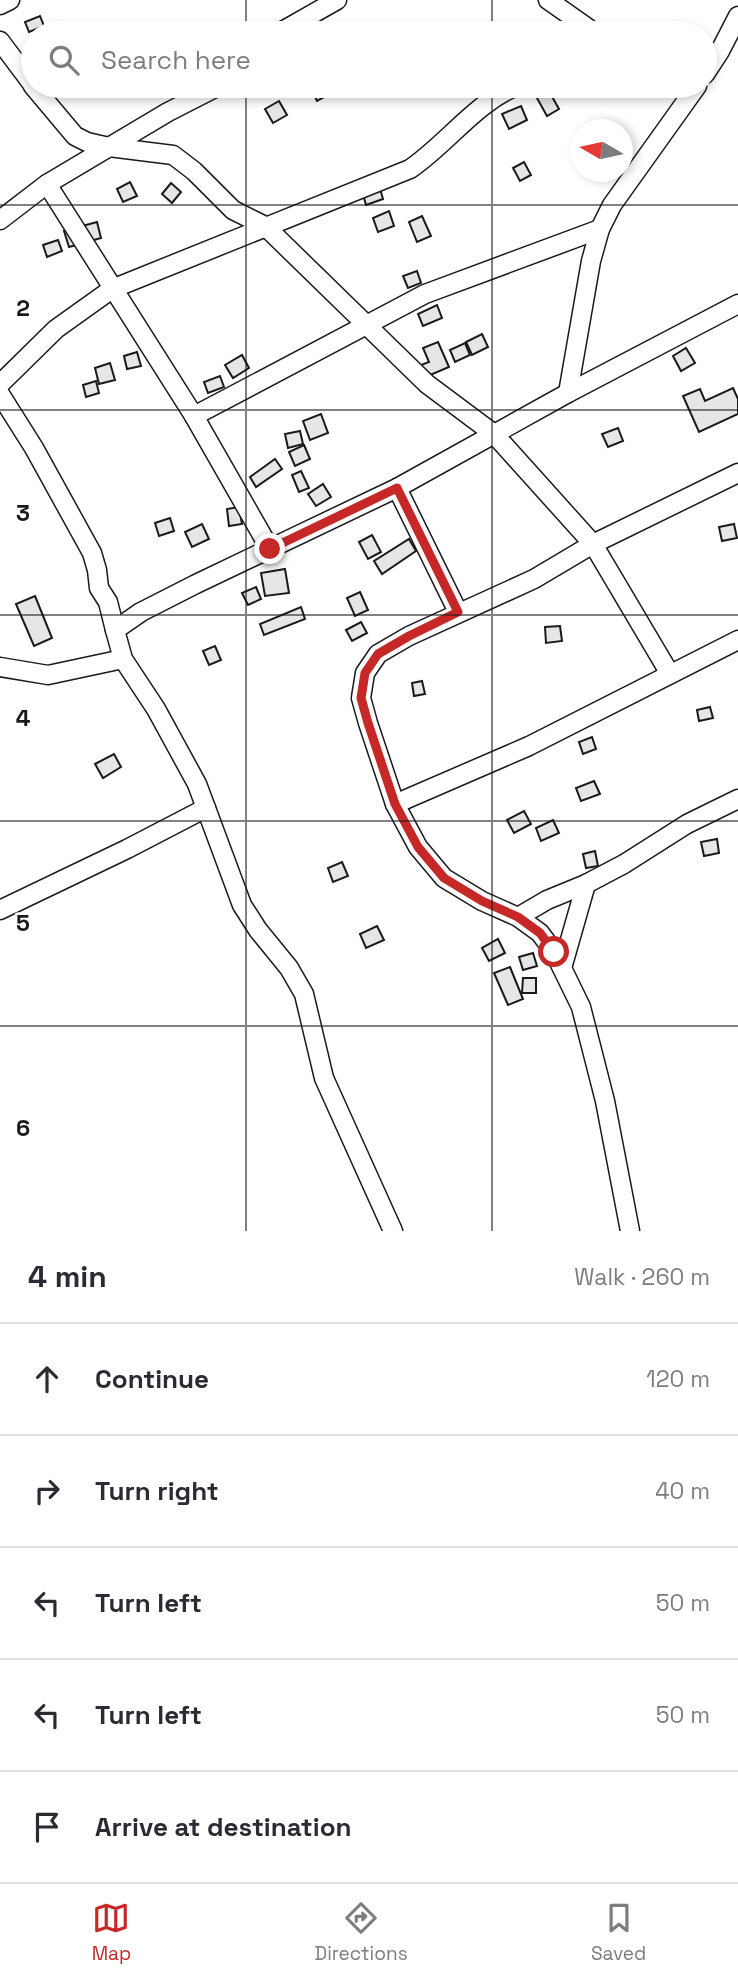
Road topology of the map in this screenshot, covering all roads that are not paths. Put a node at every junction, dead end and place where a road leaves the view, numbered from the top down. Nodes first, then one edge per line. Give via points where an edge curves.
1 (10, 0) edge
2 (337, 0) edge
3 (548, 0) edge
4 (0, 5) edge
5 (738, 16) edge
6 (300, 21) edge
7 (578, 21) edge
8 (0, 41) edge
9 (717, 55) edge
10 (21, 70) edge
11 (43, 98) edge
12 (195, 98) edge
13 (493, 98) edge
14 (686, 98) edge
15 (109, 147) junction
16 (47, 184) junction
17 (0, 220) edge
18 (265, 226) junction
19 (600, 229) junction
20 (112, 289) junction
21 (738, 304) edge
22 (368, 324) junction
23 (0, 384) edge
24 (568, 393) junction
25 (0, 394) edge
26 (194, 416) junction
27 (494, 435) junction
28 (738, 472) edge
29 (397, 488) junction
30 (593, 544) junction
31 (270, 549) junction
32 (458, 612) junction
33 (115, 630) junction
34 (738, 640) edge
35 (124, 659) junction
36 (0, 667) edge
37 (670, 674) junction
38 (738, 799) edge
39 (395, 804) junction
40 (206, 808) junction
41 (586, 884) junction
42 (0, 909) edge
43 (518, 917) junction
44 (562, 968) junction
45 (393, 1231) edge
46 (630, 1231) edge

1 - 4 street
2 - 6 street
3 - 7 street
5 - 9 street
8 - 10 street
11 - 15 street via 75,136
12 - 15 street
13 - 18 street via 410,169
14 - 19 street
15 - 16 street
15 - 18 street via 173,155 233,210
16 - 17 street
16 - 20 street
18 - 20 street
18 - 22 street
19 - 22 street via 425,294
19 - 24 street
20 - 23 street via 56,329
20 - 26 street
21 - 24 street
22 - 26 street
22 - 27 street via 427,384
24 - 27 street
25 - 33 street via 92,553
26 - 31 street
27 - 29 street
27 - 30 street
28 - 30 street
29 - 31 street
29 - 32 street
30 - 32 street via 534,579
30 - 37 street
31 - 33 street via 152,606
32 - 39 street via 378,654 365,673 361,698
33 - 35 street
34 - 37 street
35 - 36 street via 48,675
35 - 40 street via 156,709
37 - 39 street via 529,746
38 - 41 street
39 - 43 street via 418,847 444,878
40 - 42 street
40 - 45 street via 242,905 304,993 324,1078
41 - 43 street
41 - 44 street
43 - 44 street via 540,933
44 - 46 street via 580,1007 601,1088

